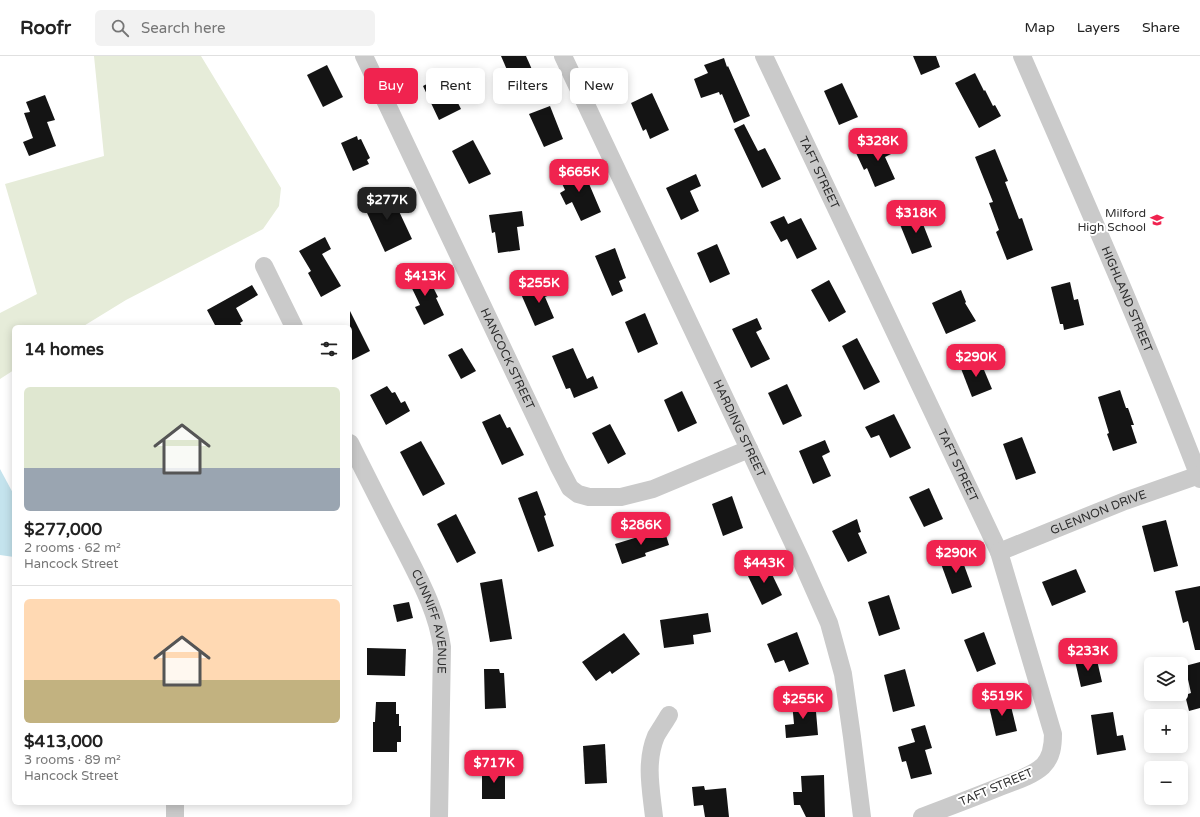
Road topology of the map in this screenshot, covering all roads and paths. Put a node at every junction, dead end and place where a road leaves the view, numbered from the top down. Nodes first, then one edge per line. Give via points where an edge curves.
1 (364, 56) edge
2 (563, 56) edge
3 (764, 56) edge
4 (1022, 56) edge
5 (264, 266) dead end
6 (293, 325) edge
7 (352, 447) edge
8 (749, 449) junction
9 (1199, 477) edge
10 (999, 552) junction
11 (669, 715) dead end
12 (175, 805) edge
13 (175, 817) edge
14 (439, 817) edge
15 (654, 817) edge
16 (862, 817) edge
17 (922, 817) edge

1 - 8 street, HANCOCK STREET via 570,488 589,497 621,497 653,489
2 - 8 street, HARDING STREET
3 - 10 street, TAFT STREET
4 - 9 street, HIGHLAND STREET via 1158,373
5 - 6 street
7 - 14 street, CUNNIFF AVENUE via 422,584 434,612 440,636 442,647
8 - 16 street, HARDING STREET via 829,623 843,674
9 - 10 street, GLENNON DRIVE via 1125,501
10 - 17 street, TAFT STREET via 1053,734 1053,747 1044,765 1035,771
11 - 15 street via 656,738 651,757 649,776
12 - 13 street

